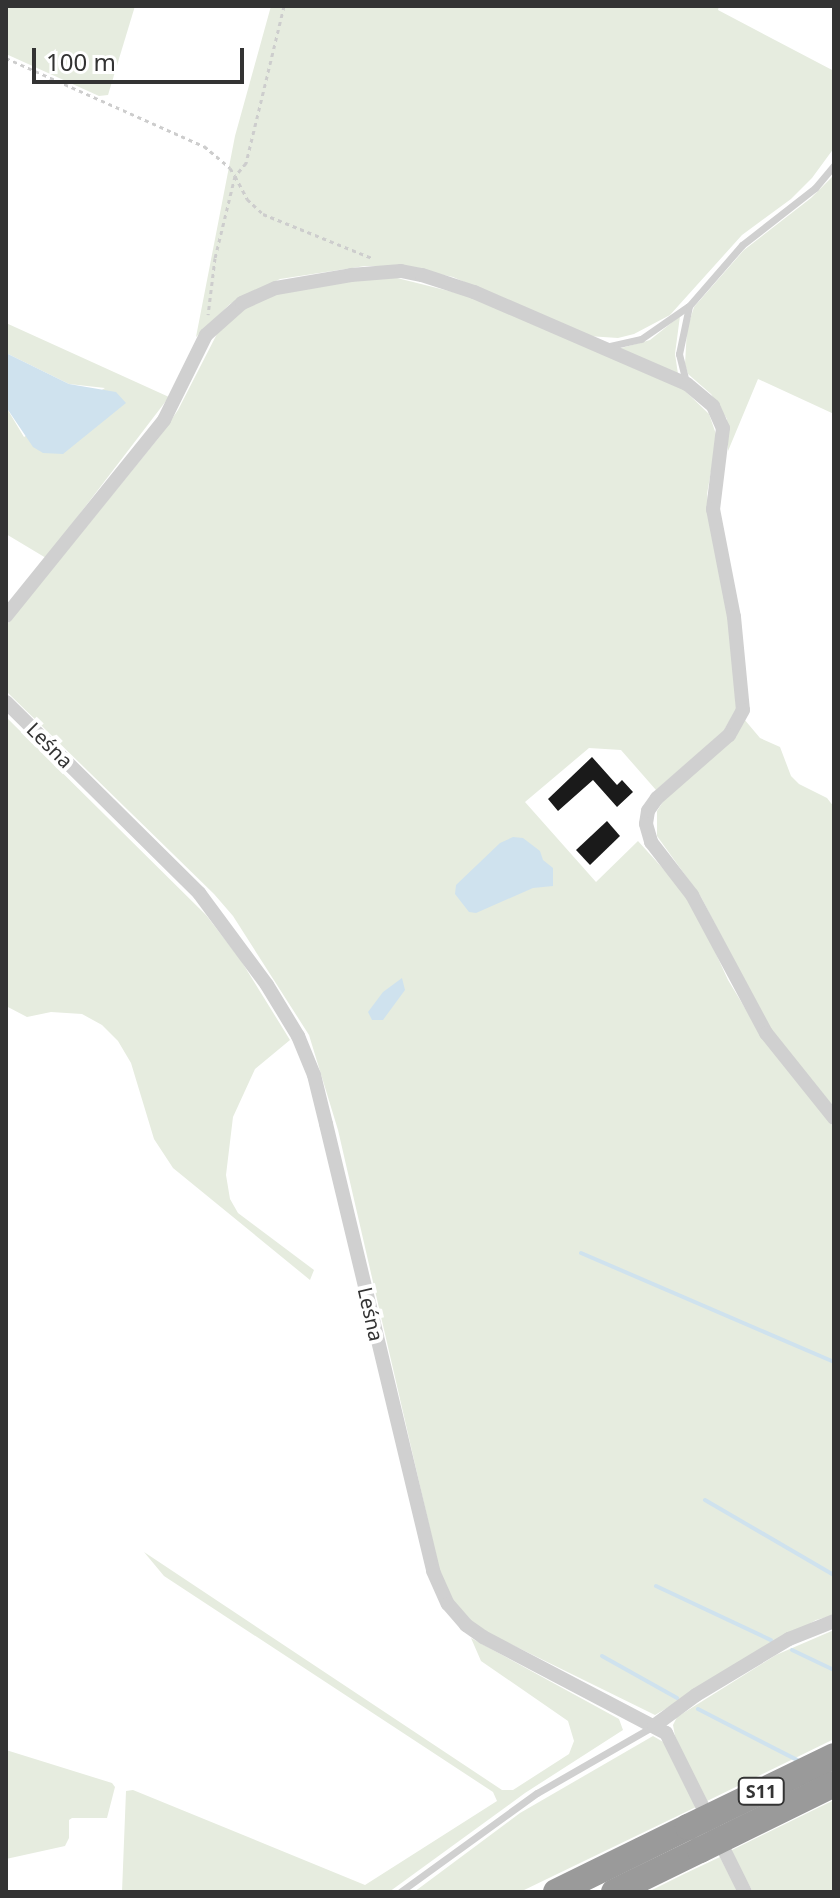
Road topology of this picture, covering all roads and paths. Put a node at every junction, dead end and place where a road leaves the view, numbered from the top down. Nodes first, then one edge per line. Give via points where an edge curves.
1 (284, 6) edge
2 (6, 58) edge
3 (834, 165) edge
4 (235, 176) junction
5 (401, 271) junction
6 (689, 306) junction
7 (206, 335) junction
8 (602, 347) junction
9 (687, 384) junction
10 (6, 616) edge
11 (6, 702) edge
12 (834, 1118) edge
13 (834, 1621) edge
14 (654, 1726) junction
15 (834, 1756) edge
16 (834, 1784) edge
17 (694, 1838) junction
18 (400, 1892) edge
19 (556, 1892) edge
20 (614, 1892) edge
21 (745, 1892) edge

1 - 4 path via 246,163
2 - 4 path via 204,146
3 - 6 lane via 815,188 742,245
4 - 5 path via 263,214
4 - 7 path via 215,258
5 - 7 street via 276,288 242,303
5 - 8 street via 474,292
6 - 8 lane via 641,339
6 - 9 lane via 679,354
7 - 10 street via 164,420
8 - 9 street
9 - 12 street via 713,406 723,428 713,509 734,617 743,710 729,735 657,798 646,824 651,842 692,895 766,1033
11 - 14 street, Leśna via 199,893 298,1036 314,1075 438,1589 466,1625 483,1637
13 - 14 street via 789,1639
14 - 18 lane via 537,1793
14 - 21 street, Leśna via 671,1742
15 - 17 highway, S11, bridge
16 - 17 highway, S11, bridge
17 - 19 highway, S11
17 - 20 highway, S11

